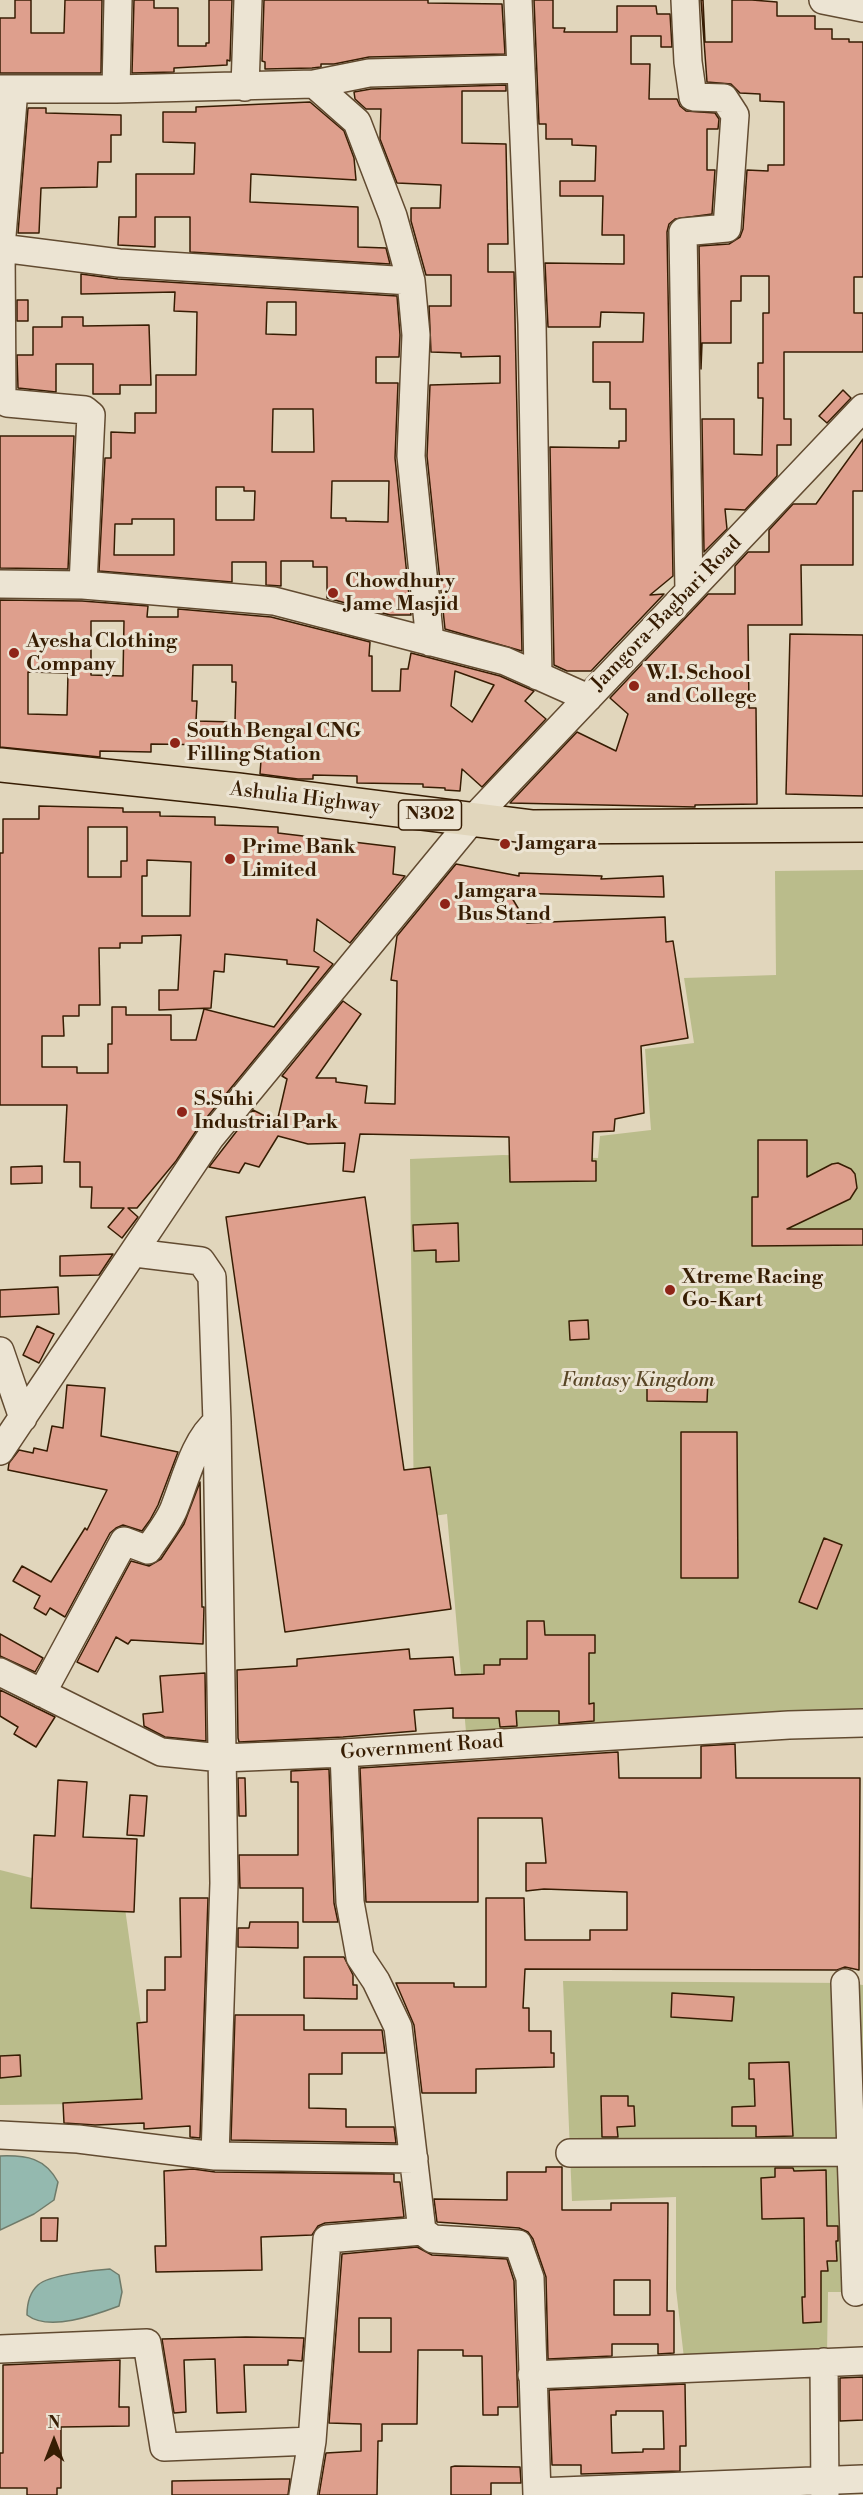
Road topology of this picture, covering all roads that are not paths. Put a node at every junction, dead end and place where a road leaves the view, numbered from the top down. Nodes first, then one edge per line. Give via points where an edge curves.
1 (118, 0) edge
2 (248, 0) edge
3 (518, 0) edge
4 (685, 0) edge
5 (823, 0) edge
6 (863, 8) edge
7 (521, 69) junction
8 (314, 84) junction
9 (245, 87) junction
10 (7, 89) edge
11 (116, 89) junction
12 (1, 248) edge
13 (411, 280) junction
14 (863, 408) edge
15 (0, 584) edge
16 (84, 585) junction
17 (689, 591) junction
18 (430, 642) junction
19 (538, 676) junction
20 (588, 698) junction
21 (0, 765) edge
22 (472, 820) junction
23 (863, 825) edge
24 (135, 1253) junction
25 (0, 1351) edge
26 (4, 1376) edge
27 (23, 1418) junction
28 (217, 1422) junction
29 (0, 1451) edge
30 (0, 1672) edge
31 (42, 1693) junction
32 (863, 1723) edge
33 (344, 1753) junction
34 (222, 1758) junction
35 (845, 1983) dead end
36 (0, 2135) edge
37 (850, 2152) junction
38 (570, 2153) dead end
39 (215, 2156) junction
40 (414, 2159) junction
41 (422, 2231) junction
42 (856, 2292) dead end
43 (0, 2349) edge
44 (863, 2361) edge
45 (824, 2362) junction
46 (532, 2374) junction
47 (312, 2441) junction
48 (863, 2479) edge
49 (825, 2487) edge
50 (537, 2494) edge
51 (303, 2495) edge

1 - 11 street
2 - 9 street
3 - 7 street
4 - 17 street via 693,97 724,98 735,115 728,228 683,232
5 - 6 street
7 - 8 street via 369,73
7 - 19 street via 532,324
8 - 9 street
8 - 13 street via 357,122 393,216
9 - 11 street
10 - 11 street
10 - 12 street
12 - 13 street via 119,263
12 - 16 street via 2,400 85,410 91,415
13 - 18 street via 416,335 411,456
14 - 17 street, Jamgora-Bagbari Road
15 - 16 street
16 - 18 street via 274,601
17 - 20 street, Jamgora-Bagbari Road
18 - 19 street via 505,661
19 - 20 street
20 - 22 street, Jamgora-Bagbari Road
21 - 22 highway, Ashulia Highway / N302
22 - 23 highway, Ashulia Highway / N302 via 533,827
22 - 24 street, Jamgora-Bagbari Road via 210,1138
24 - 27 street, Jamgora-Bagbari Road
24 - 28 street via 201,1261 212,1277
25 - 26 street
26 - 27 street
27 - 29 street, Jamgora-Bagbari Road
28 - 31 street via 194,1456 175,1508 148,1550 124,1541
28 - 34 street
30 - 31 street, Government Road
31 - 34 street, Government Road via 161,1752
32 - 33 street, Government Road
33 - 34 street, Government Road
33 - 40 street via 350,1902 360,1956 398,2027
34 - 39 street via 224,1882
35 - 37 street
36 - 39 street via 78,2139
37 - 38 street
37 - 42 street
39 - 40 street
40 - 41 street
41 - 46 street via 433,2239 518,2244 530,2278
41 - 47 street via 327,2239
43 - 47 street via 147,2343 164,2447
44 - 45 street
45 - 46 street
45 - 49 street
46 - 50 street
47 - 51 street
48 - 49 street
49 - 50 street

